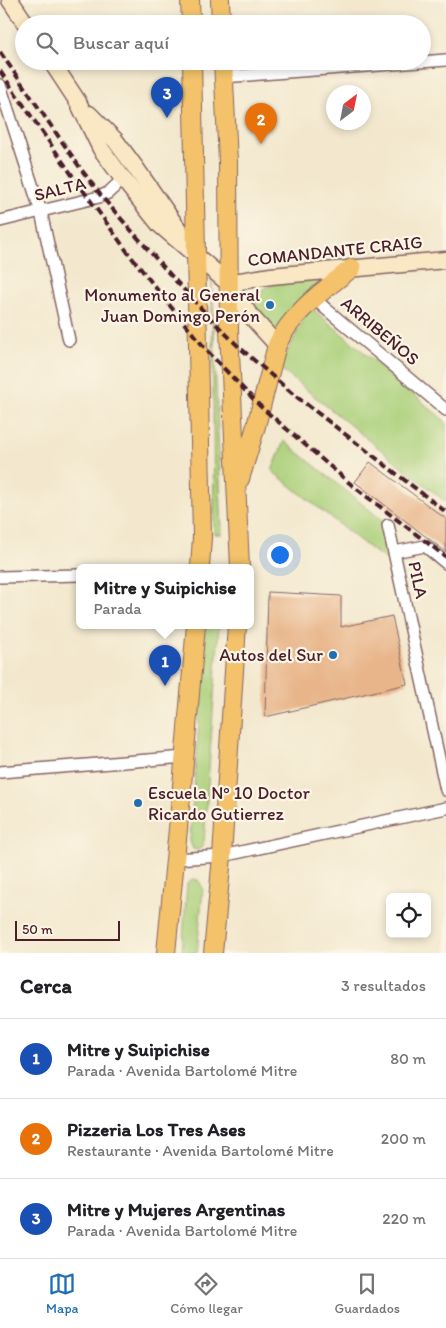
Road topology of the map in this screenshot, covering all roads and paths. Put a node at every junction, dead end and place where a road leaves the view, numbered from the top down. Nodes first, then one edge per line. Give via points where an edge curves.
1 (10, 0) edge
2 (190, 0) edge
3 (220, 0) edge
4 (20, 15) edge
5 (190, 15) edge
6 (221, 15) edge
7 (446, 60) edge
8 (431, 61) edge
9 (57, 70) edge
10 (192, 70) edge
11 (223, 70) edge
12 (0, 85) edge
13 (78, 102) junction
14 (123, 179) junction
15 (41, 212) junction
16 (0, 221) edge
17 (196, 256) junction
18 (446, 260) edge
19 (352, 268) junction
20 (228, 283) junction
21 (314, 298) junction
22 (70, 340) dead end
23 (277, 345) junction
24 (446, 410) edge
25 (236, 492) junction
26 (388, 525) dead end
27 (394, 552) junction
28 (446, 563) edge
29 (200, 564) edge
30 (240, 564) edge
31 (76, 575) edge
32 (0, 577) edge
33 (196, 629) edge
34 (237, 629) edge
35 (185, 757) junction
36 (0, 772) edge
37 (446, 790) edge
38 (446, 808) edge
39 (222, 856) junction
40 (175, 859) junction
41 (166, 953) edge
42 (213, 953) edge

1 - 4 main road
2 - 5 main road
3 - 6 main road
7 - 8 street
9 - 13 main road
10 - 17 main road
11 - 20 main road via 228,162
12 - 15 street
13 - 14 main road via 101,149
13 - 17 main road via 135,167
14 - 15 street, SALTA via 99,197
14 - 17 main road via 160,225
15 - 16 street, SALTA
15 - 22 street
17 - 20 main road
17 - 29 main road
18 - 19 main road, COMANDANTE CRAIG
19 - 20 main road, COMANDANTE CRAIG
19 - 21 main road
20 - 23 main road via 249,314
20 - 25 main road
21 - 23 main road via 282,332
21 - 24 street, ARRIBEÑOS
23 - 25 main road
25 - 30 main road
26 - 27 street, PILA
27 - 28 street via 425,546
27 - 37 street, PILA
31 - 32 street
33 - 35 main road
34 - 39 main road
35 - 36 street
35 - 40 main road
38 - 39 street
39 - 40 street
39 - 42 main road
40 - 41 main road

